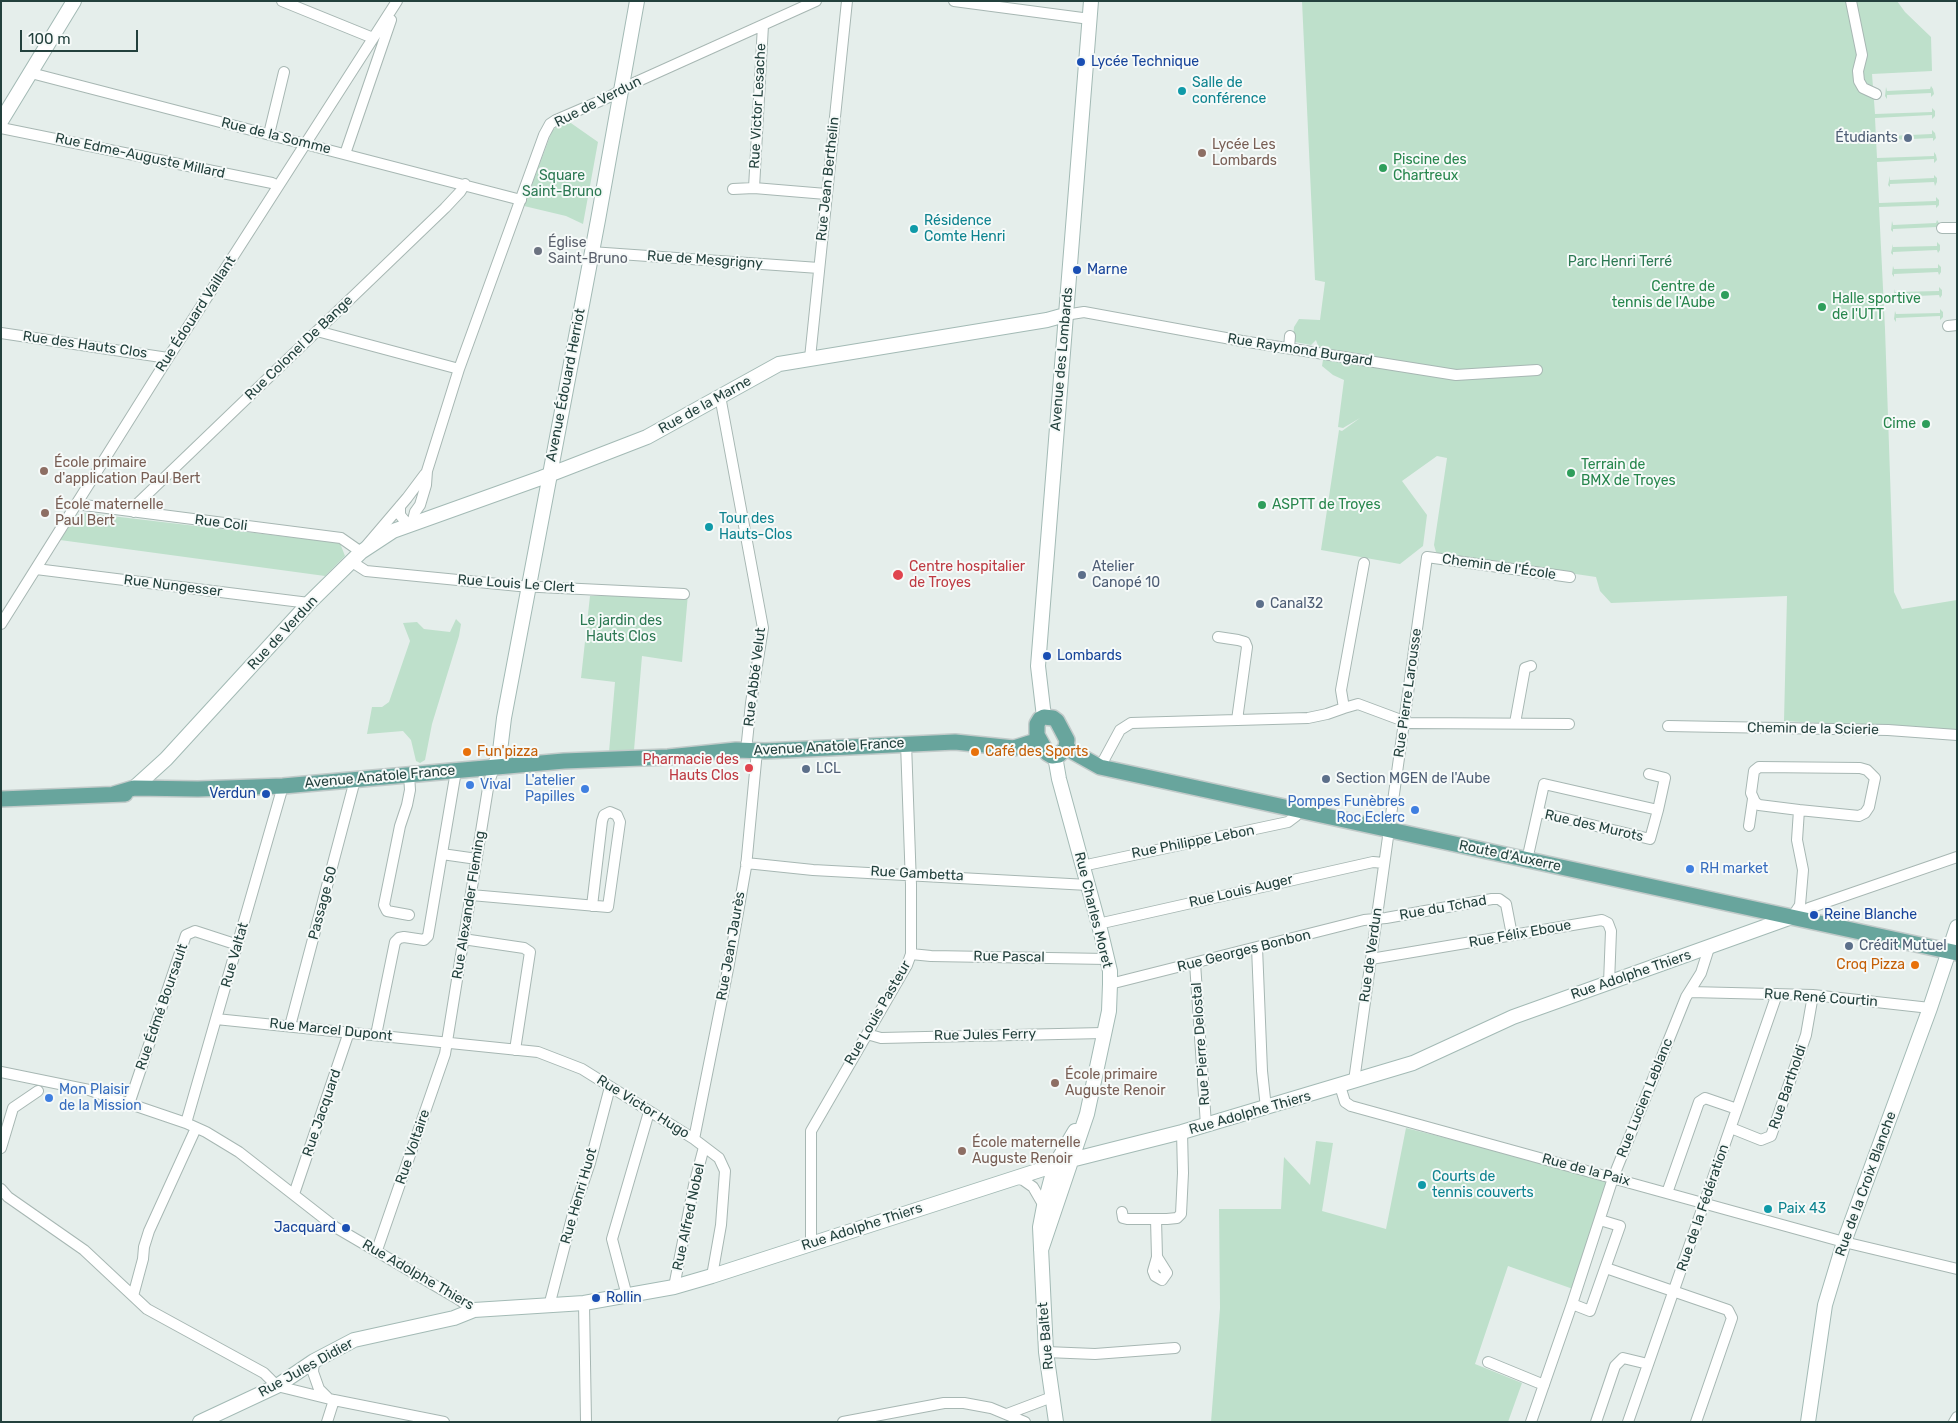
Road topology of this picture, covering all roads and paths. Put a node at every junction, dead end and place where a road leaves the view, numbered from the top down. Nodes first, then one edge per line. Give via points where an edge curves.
1 (74, 1) edge
2 (282, 1) edge
3 (637, 1) edge
4 (816, 1) edge
5 (847, 1) edge
6 (954, 1) edge
7 (1091, 1) edge
8 (1852, 1) edge
9 (396, 4) edge
10 (1007, 5) edge
11 (1090, 19) junction
12 (763, 25) junction
13 (373, 38) junction
14 (284, 72) dead end
15 (31, 73) junction
16 (620, 90) junction
17 (1876, 94) dead end
18 (1, 121) edge
19 (1, 128) edge
20 (269, 134) junction
21 (305, 143) junction
22 (345, 154) junction
23 (465, 184) junction
24 (278, 186) junction
25 (754, 188) junction
26 (733, 189) dead end
27 (826, 194) junction
28 (521, 200) junction
29 (1942, 228) dead end
30 (1957, 228) edge
31 (591, 252) junction
32 (819, 268) junction
33 (1065, 314) junction
34 (317, 331) junction
35 (1, 333) edge
36 (1290, 336) dead end
37 (1289, 348) junction
38 (168, 358) junction
39 (810, 358) junction
40 (459, 369) junction
41 (1536, 370) dead end
42 (720, 396) junction
43 (427, 471) junction
44 (549, 475) junction
45 (76, 504) junction
46 (400, 506) junction
47 (134, 512) junction
48 (414, 518) junction
49 (356, 557) junction
50 (1427, 557) joint
51 (1364, 563) dead end
52 (36, 568) junction
53 (1570, 577) dead end
54 (529, 586) junction
55 (684, 594) dead end
56 (309, 603) junction
57 (1, 624) edge
58 (1218, 637) dead end
59 (1531, 666) dead end
60 (1344, 708) junction
61 (1044, 717) junction
62 (1237, 720) junction
63 (1404, 720) junction
64 (1515, 723) junction
65 (1569, 724) dead end
66 (1668, 726) dead end
67 (1957, 735) edge
68 (1039, 740) junction
69 (906, 743) junction
70 (752, 751) junction
71 (1061, 752) junction
72 (1100, 767) junction
73 (494, 768) junction
74 (456, 771) junction
75 (1649, 774) dead end
76 (409, 775) junction
77 (356, 780) junction
78 (283, 786) junction
79 (141, 790) junction
80 (1, 799) edge
81 (1753, 799) junction
82 (1298, 810) junction
83 (1658, 810) junction
84 (1798, 810) junction
85 (1538, 812) junction
86 (1749, 826) dead end
87 (1389, 829) junction
88 (442, 854) junction
89 (1957, 857) edge
90 (476, 858) junction
91 (1527, 860) junction
92 (746, 863) junction
93 (1384, 863) junction
94 (1082, 866) junction
95 (910, 874) junction
96 (1088, 885) junction
97 (471, 894) junction
98 (592, 906) junction
99 (1762, 911) junction
100 (409, 915) dead end
101 (1792, 917) junction
102 (1377, 918) junction
103 (1098, 924) junction
104 (1957, 927) edge
105 (1749, 934) junction
106 (1512, 936) junction
107 (463, 939) junction
108 (238, 945) junction
109 (1257, 947) junction
110 (1709, 948) junction
111 (1952, 953) edge
112 (911, 954) junction
113 (1107, 959) junction
114 (1371, 959) junction
115 (1195, 963) junction
116 (1701, 973) junction
117 (1609, 983) junction
118 (1110, 984) junction
119 (1690, 992) junction
120 (1712, 992) junction
121 (1777, 994) junction
122 (1813, 996) junction
123 (1930, 1008) junction
124 (216, 1019) junction
125 (290, 1026) junction
126 (349, 1032) junction
127 (867, 1034) junction
128 (1103, 1034) junction
129 (376, 1035) junction
130 (446, 1042) junction
131 (515, 1050) junction
132 (1, 1072) edge
133 (1354, 1081) junction
134 (1340, 1086) junction
135 (610, 1087) junction
136 (38, 1090) dead end
137 (1090, 1094) junction
138 (129, 1104) junction
139 (1266, 1108) junction
140 (1737, 1109) junction
141 (649, 1112) junction
142 (1206, 1125) junction
143 (191, 1126) junction
144 (1731, 1128) junction
145 (1182, 1132) junction
146 (694, 1139) junction
147 (704, 1147) junction
148 (1, 1148) edge
149 (1071, 1160) junction
150 (1056, 1165) junction
151 (1013, 1178) junction
152 (1613, 1178) junction
153 (1, 1189) edge
154 (1667, 1193) junction
155 (294, 1194) junction
156 (1704, 1203) junction
157 (1044, 1206) junction
158 (1122, 1212) dead end
159 (1156, 1219) junction
160 (1600, 1220) junction
161 (1844, 1242) junction
162 (811, 1244) junction
163 (377, 1250) junction
164 (1041, 1250) junction
165 (1157, 1257) dead end
166 (1606, 1268) junction
167 (1957, 1269) edge
168 (712, 1276) junction
169 (674, 1287) junction
170 (1673, 1292) junction
171 (133, 1296) junction
172 (627, 1296) junction
173 (584, 1303) junction
174 (1572, 1304) junction
175 (549, 1306) junction
176 (474, 1310) junction
177 (1175, 1348) dead end
178 (1046, 1352) junction
179 (314, 1361) junction
180 (1488, 1362) dead end
181 (1648, 1364) junction
182 (1544, 1385) junction
183 (276, 1386) junction
184 (1052, 1397) junction
185 (331, 1400) junction
186 (1007, 1414) junction
187 (1957, 1417) edge
188 (200, 1422) edge
189 (327, 1422) edge
190 (444, 1422) edge
191 (586, 1422) edge
192 (843, 1422) edge
193 (1025, 1422) edge
194 (1056, 1422) edge
195 (1531, 1422) edge
196 (1596, 1422) edge
197 (1628, 1422) edge
198 (1696, 1422) edge
199 (1808, 1422) edge
200 (1954, 1422) edge

1 - 15 street
2 - 13 street
3 - 16 street, Avenue Édouard Herriot
4 - 12 street, Rue de Verdun
5 - 27 street, Rue Jean Berthelin
6 - 10 street
7 - 11 street, Avenue des Lombards
8 - 17 street via 1862,55 1859,81 1863,88
9 - 13 street, Rue Édouard Vaillant
9 - 22 street, Rue Édouard Vaillant
10 - 11 street
11 - 33 street, Avenue des Lombards
12 - 16 street, Rue de Verdun
12 - 25 street, Rue Victor Lesache
13 - 21 street, Rue Édouard Vaillant
14 - 20 street
15 - 18 street
15 - 20 street, Rue de la Somme
16 - 28 street, Rue de Verdun via 550,124
16 - 31 street, Avenue Édouard Herriot
19 - 24 street, Rue Edme-Auguste Millard
20 - 21 street, Rue de la Somme
21 - 22 street, Rue de la Somme
21 - 24 street, Rue Édouard Vaillant
22 - 23 street, Rue de la Somme
23 - 28 street, Rue de la Somme
23 - 34 street, Rue Colonel De Bange via 445,208
24 - 38 street, Rue Édouard Vaillant
25 - 26 street, Rue Victor Lesache
25 - 27 street, Rue Victor Lesache
27 - 32 street, Rue Jean Berthelin
28 - 40 street, Rue de Verdun
29 - 30 street
31 - 32 street, Rue de Mesgrigny
31 - 44 street, Avenue Édouard Herriot
32 - 39 street, Rue Jean Berthelin
33 - 37 street, Rue Raymond Burgard via 1084,312
33 - 39 street, Rue de la Marne via 1046,320
33 - 61 street, Avenue des Lombards via 1038,666
34 - 40 street
34 - 47 street, Rue Colonel De Bange via 136,505
35 - 38 street, Rue des Hauts Clos
36 - 37 street
37 - 41 street, Rue Raymond Burgard via 1456,376
38 - 45 street, Rue Édouard Vaillant
39 - 42 street, Rue de la Marne via 778,364
40 - 43 street, Rue de Verdun
42 - 44 street, Rue de la Marne via 647,437
42 - 70 street, Rue Abbé Velut via 763,628 751,703
43 - 46 street, Rue de Verdun
43 - 48 street, Rue de Verdun via 426,485
44 - 48 street, Rue de la Marne via 435,516
44 - 54 street, Avenue Édouard Herriot
45 - 47 street, Rue Coli
45 - 52 street, Rue Édouard Vaillant
46 - 48 street via 404,521
46 - 49 street, Rue de Verdun
47 - 49 street, Rue Coli via 341,538
48 - 49 street, Rue de la Marne
49 - 54 street, Rue Louis Le Clert via 366,571
49 - 56 street, Rue de Verdun
50 - 53 street, Chemin de l'École
50 - 63 street, Rue Pierre Larousse
51 - 60 street via 1341,690
52 - 56 street, Rue Nungesser
52 - 57 street, Rue Édouard Vaillant
54 - 55 street, Rue Louis Le Clert
54 - 73 street, Avenue Édouard Herriot via 500,751
56 - 79 street, Rue de Verdun
58 - 62 street via 1245,642 1247,647
59 - 64 street via 1525,668
60 - 62 street via 1308,718
60 - 63 street via 1358,704
61 - 68 main road via 1037,724
61 - 71 main road via 1057,721 1067,740
62 - 72 street via 1126,724 1114,738
63 - 64 street via 1409,723
63 - 87 street, Rue Pierre Larousse
64 - 65 street
66 - 67 street, Chemin de la Scierie via 1888,730
68 - 69 main road, Avenue Anatole France via 1014,748 955,742
68 - 71 main road via 1046,753
69 - 70 main road, Avenue Anatole France
69 - 95 street, Rue Louis Pasteur
70 - 73 main road, Avenue Anatole France
70 - 92 street, Rue Jean Jaurès
71 - 72 main road, Route d'Auxerre
71 - 94 street, Rue Charles Moret via 1059,779
72 - 82 main road, Route d'Auxerre
73 - 74 main road, Avenue Anatole France
73 - 90 street, Rue Alexander Fleming
74 - 76 main road, Avenue Anatole France
74 - 88 street
75 - 83 street, Rue des Murots via 1665,778
76 - 77 main road, Avenue Anatole France
76 - 100 street via 410,790 384,905 387,911
77 - 78 main road, Avenue Anatole France
77 - 125 street, Passage 50
78 - 79 main road, Avenue Anatole France via 198,789 159,795
78 - 108 street, Rue Valtat
79 - 80 main road, Avenue Anatole France
81 - 84 street via 1759,805
81 - 84 street via 1752,777 1759,767 1860,768 1874,778 1869,807 1859,816
81 - 86 street
82 - 87 main road, Route d'Auxerre
82 - 94 street, Rue Philippe Lebon via 1288,822
83 - 85 street, Rue des Murots via 1650,839
83 - 85 street, Rue des Murots via 1544,784
84 - 101 street via 1796,840 1803,870 1800,905
85 - 91 street, Rue des Murots
87 - 91 main road, Route d'Auxerre
87 - 93 street, Rue de Verdun
88 - 90 street
88 - 129 street via 428,936 424,940 404,937 395,942
89 - 101 street via 1809,908
90 - 97 street, Rue Alexander Fleming
91 - 99 main road, Route d'Auxerre
92 - 95 street, Rue Gambetta via 813,870
92 - 146 street, Rue Jean Jaurès
93 - 102 street, Rue de Verdun
93 - 103 street, Rue Louis Auger via 1373,862
94 - 96 street, Rue Charles Moret
95 - 96 street, Rue Gambetta
95 - 112 street, Rue Louis Pasteur
96 - 103 street, Rue Charles Moret
97 - 98 street
97 - 107 street, Rue Alexander Fleming
98 - 98 street via 608,907 620,822 617,815 610,812 602,821
99 - 101 main road, Route d'Auxerre
99 - 105 street via 1756,928
101 - 105 street, Rue Adolphe Thiers
101 - 111 main road, Route d'Auxerre
102 - 106 street, Rue du Tchad via 1499,899 1506,904
102 - 109 street, Rue Georges Bonbon
102 - 114 street, Rue de Verdun
103 - 113 street, Rue Charles Moret
104 - 111 street, Rue de la Croix Blanche
105 - 110 street, Rue Adolphe Thiers
106 - 114 street, Rue Félix Eboue
106 - 117 street, Rue Félix Eboue via 1602,920 1608,923 1611,931
107 - 130 street, Rue Alexander Fleming
107 - 131 street via 524,948 530,952
108 - 124 street, Rue Valtat
108 - 138 street, Rue Édmé Boursault via 195,931 186,935
109 - 115 street, Rue Georges Bonbon
109 - 139 street
110 - 116 street, Rue Lucien Leblanc
110 - 117 street, Rue Adolphe Thiers
111 - 123 street, Rue de la Croix Blanche
112 - 113 street, Rue Pascal
112 - 127 street, Rue Louis Pasteur
113 - 118 street, Rue Charles Moret
114 - 133 street, Rue de Verdun
115 - 118 street, Rue Georges Bonbon
115 - 142 street, Rue Pierre Delostal
116 - 119 street, Rue Lucien Leblanc
116 - 120 street
117 - 133 street, Rue Adolphe Thiers via 1513,1017 1421,1060
118 - 128 street, Rue Charles Moret via 1109,1011
119 - 120 street, Rue René Courtin
119 - 152 street, Rue Lucien Leblanc
120 - 121 street, Rue René Courtin
121 - 122 street, Rue René Courtin
121 - 140 street, Rue de la Fédération
122 - 123 street, Rue René Courtin
122 - 144 street, Rue Bartholdi via 1806,1035 1771,1136 1761,1140
123 - 161 street, Rue de la Croix Blanche
124 - 125 street, Rue Marcel Dupont
124 - 143 street, Rue Valtat
125 - 126 street, Rue Marcel Dupont
126 - 129 street, Rue Marcel Dupont
126 - 155 street, Rue Jacquard
127 - 128 street, Rue Jules Ferry via 881,1038
127 - 162 street, Rue Louis Pasteur via 811,1131
128 - 137 street, Rue Charles Moret
129 - 130 street, Rue Marcel Dupont
130 - 131 street, Rue Victor Hugo
130 - 163 street, Rue Voltaire via 445,1054
131 - 135 street, Rue Victor Hugo via 538,1052 560,1060 582,1069
132 - 138 street, Rue Adolphe Thiers via 76,1087
133 - 134 street, Rue Adolphe Thiers
134 - 139 street, Rue Adolphe Thiers
134 - 152 street, Rue de la Paix via 1344,1102 1351,1106
135 - 141 street, Rue Victor Hugo
135 - 175 street, Rue Henri Huot
136 - 148 street via 13,1108
137 - 149 street, Rue Charles Moret
137 - 150 street, Rue Charles Moret via 1077,1128
138 - 143 street, Rue Adolphe Thiers
139 - 142 street, Rue Adolphe Thiers
140 - 144 street, Rue de la Fédération
140 - 154 street via 1705,1098 1699,1102
141 - 146 street, Rue Victor Hugo
141 - 172 street via 612,1239
142 - 145 street, Rue Adolphe Thiers
143 - 155 street, Rue Adolphe Thiers via 239,1152
143 - 171 street, Rue Valtat via 149,1231
144 - 156 street, Rue de la Fédération
145 - 149 street, Rue Adolphe Thiers
145 - 159 street via 1181,1214 1177,1218
146 - 147 street, Rue Victor Hugo
147 - 168 street, Rue Victor Hugo via 719,1158 725,1171 721,1225
147 - 169 street, Rue Alfred Nobel
149 - 150 street, Rue Adolphe Thiers
149 - 164 street, Rue Baltet
150 - 151 street, Rue Adolphe Thiers
150 - 157 street, Rue Baltet
151 - 157 street via 1024,1180 1033,1187
151 - 162 street, Rue Adolphe Thiers
152 - 154 street, Rue de la Paix
152 - 160 street, Rue Lucien Leblanc
153 - 171 street via 84,1250
154 - 156 street, Rue de la Paix
155 - 163 street, Rue Adolphe Thiers via 335,1226
156 - 161 street, Rue de la Paix
156 - 170 street, Rue de la Fédération
157 - 164 street, Rue Baltet via 1040,1227
158 - 159 street via 1123,1218 1127,1219
159 - 165 street
160 - 166 street via 1620,1226
160 - 174 street, Rue Lucien Leblanc
161 - 167 street, Rue de la Paix
161 - 199 street, Rue de la Croix Blanche via 1825,1305
162 - 168 street, Rue Adolphe Thiers
163 - 176 street, Rue Adolphe Thiers
164 - 178 street, Rue Baltet
166 - 170 street
166 - 174 street via 1590,1311
168 - 169 street, Rue Adolphe Thiers
169 - 172 street, Rue Adolphe Thiers
170 - 181 street, Rue de la Fédération
170 - 198 street via 1728,1310 1732,1318
171 - 183 street via 147,1309 264,1373
172 - 173 street, Rue Adolphe Thiers
173 - 175 street, Rue Adolphe Thiers
173 - 191 street
174 - 182 street, Rue Lucien Leblanc
175 - 176 street, Rue Adolphe Thiers
176 - 179 street, Rue Jules Didier via 454,1318 354,1340
177 - 178 street via 1095,1354
178 - 184 street, Rue Baltet
179 - 183 street, Rue Jules Didier
179 - 185 street via 313,1372 319,1389
180 - 182 street
181 - 196 street via 1623,1358 1615,1366
181 - 197 street, Rue de la Fédération
182 - 195 street, Rue Lucien Leblanc
183 - 185 street
183 - 188 street, Rue Jules Didier
184 - 186 street
184 - 194 street, Rue Baltet
185 - 189 street
185 - 190 street
186 - 192 street via 964,1403 944,1403
186 - 193 street
187 - 200 street

